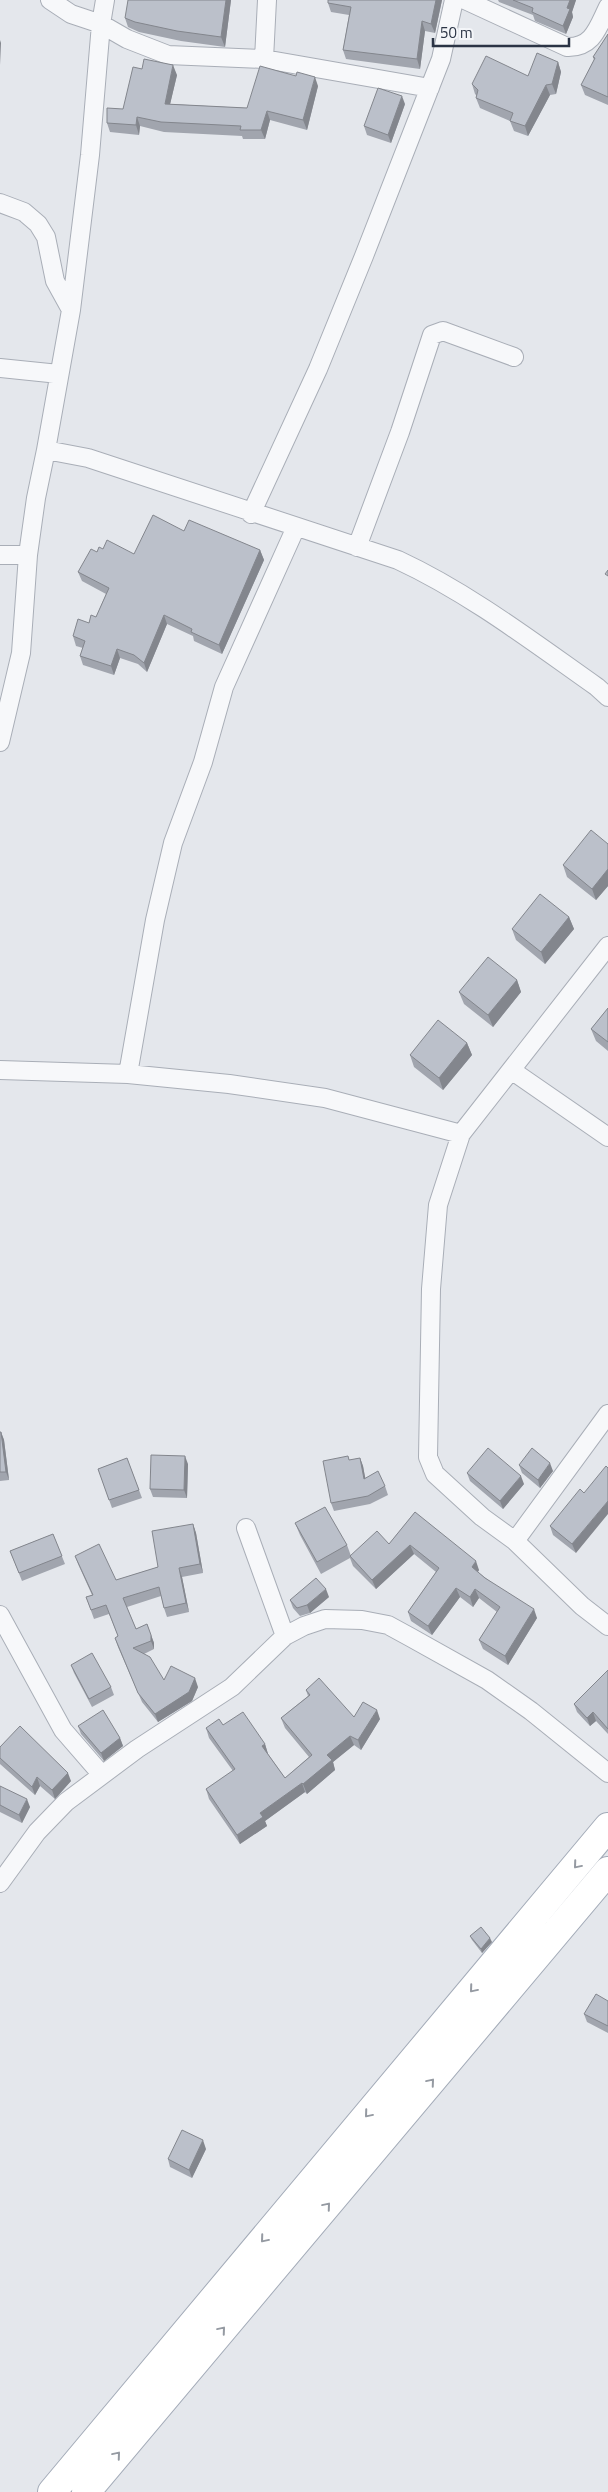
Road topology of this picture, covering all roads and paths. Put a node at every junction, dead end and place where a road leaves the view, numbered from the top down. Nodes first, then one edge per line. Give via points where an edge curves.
1 (50, 0) edge
2 (106, 0) edge
3 (267, 0) edge
4 (454, 0) edge
5 (465, 0) edge
6 (608, 7) edge
7 (101, 24) junction
8 (264, 59) junction
9 (430, 88) junction
10 (0, 203) edge
11 (70, 310) junction
12 (514, 357) dead end
13 (0, 368) edge
14 (59, 374) junction
15 (46, 450) junction
16 (251, 514) junction
17 (296, 527) junction
18 (357, 547) junction
19 (0, 555) edge
20 (28, 555) junction
21 (608, 697) edge
22 (0, 742) edge
23 (608, 946) edge
24 (0, 1070) edge
25 (511, 1070) junction
26 (128, 1074) junction
27 (461, 1134) junction
28 (608, 1136) edge
29 (608, 1414) edge
30 (246, 1528) dead end
31 (515, 1541) junction
32 (2, 1624) edge
33 (608, 1626) edge
34 (286, 1636) junction
35 (608, 1773) edge
36 (102, 1775) junction
37 (608, 1827) edge
38 (608, 1871) edge
39 (0, 1883) edge
40 (52, 2492) edge
41 (86, 2492) edge

1 - 7 street via 70,14
2 - 7 street
3 - 8 street
4 - 9 street via 441,59
5 - 6 street via 567,47 585,45
7 - 8 street via 127,39 168,55
7 - 11 street via 90,155
8 - 9 street
9 - 16 street via 318,369
10 - 11 street via 24,212 38,224 46,237 55,281
11 - 14 street
12 - 18 street via 443,331 432,335
13 - 14 street
14 - 15 street
15 - 16 street via 88,458
15 - 20 street
16 - 17 street
17 - 18 street
17 - 26 street via 224,687 203,762 174,843 155,920
18 - 21 street via 428,574
19 - 20 street
20 - 22 street via 20,653
23 - 25 street
24 - 26 street
25 - 27 street
25 - 28 street
26 - 27 street via 325,1098
27 - 31 street via 438,1204 431,1289 428,1457 435,1474 482,1517
29 - 31 street
30 - 34 street
31 - 33 street via 582,1606
32 - 36 street via 63,1730
34 - 35 street via 325,1619 362,1620 388,1625 487,1680
34 - 36 street via 232,1686
36 - 39 street via 66,1802 36,1832
37 -> 40 main road
41 -> 38 main road

